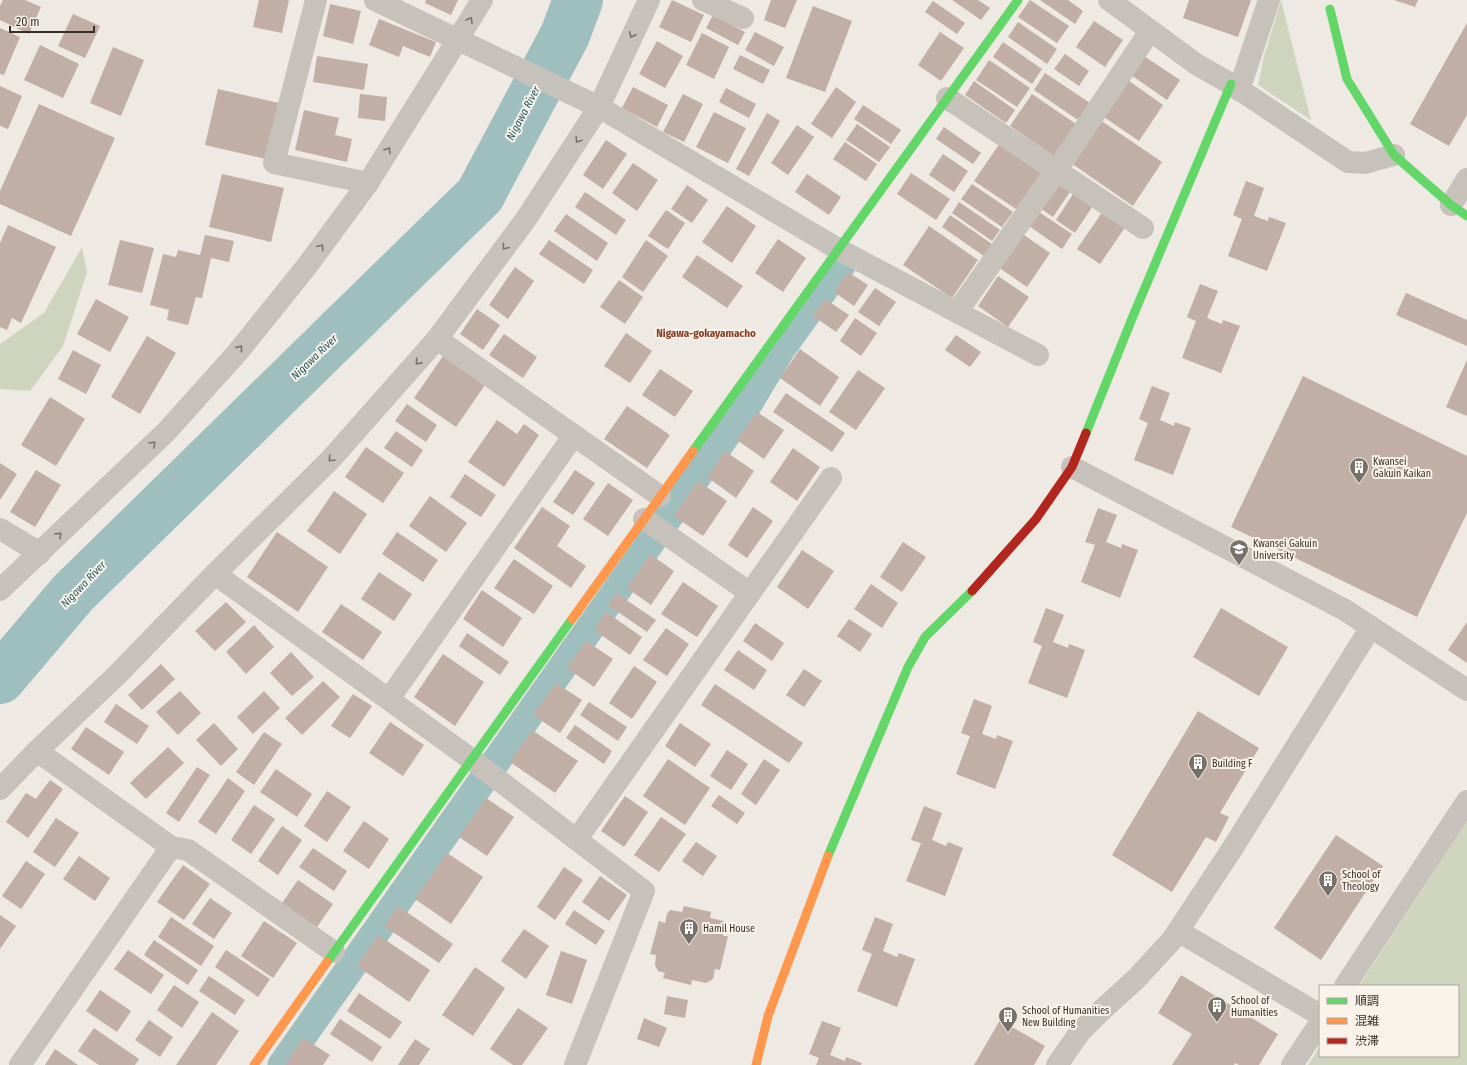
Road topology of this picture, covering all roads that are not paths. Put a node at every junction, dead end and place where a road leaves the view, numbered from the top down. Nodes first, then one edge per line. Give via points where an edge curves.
1 (316, 0) edge
2 (375, 0) edge
3 (482, 0) edge
4 (648, 0) edge
5 (703, 0) edge
6 (1018, 0) edge
7 (1109, 0) edge
8 (1270, 0) edge
9 (1329, 3) edge
10 (743, 18) dead end
11 (1150, 31) junction
12 (458, 39) junction
13 (1235, 87) junction
14 (947, 98) junction
15 (599, 107) junction
16 (1394, 155) junction
17 (1058, 170) junction
18 (1467, 179) edge
19 (368, 183) junction
20 (1459, 211) edge
21 (1143, 228) dead end
22 (838, 249) junction
23 (957, 312) junction
24 (437, 339) junction
25 (1038, 355) dead end
26 (574, 435) junction
27 (1072, 467) junction
28 (831, 478) dead end
29 (660, 496) junction
30 (644, 519) junction
31 (0, 529) edge
32 (40, 553) junction
33 (215, 574) junction
34 (0, 590) edge
35 (750, 593) junction
36 (1371, 627) junction
37 (1467, 690) edge
38 (389, 699) junction
39 (37, 751) junction
40 (471, 759) junction
41 (0, 789) edge
42 (1467, 801) edge
43 (577, 839) junction
44 (171, 847) junction
45 (1178, 931) junction
46 (334, 952) junction
47 (1346, 985) edge
48 (1319, 1014) edge
49 (1319, 1024) edge
50 (20, 1065) edge
51 (254, 1065) edge
52 (575, 1065) edge
53 (756, 1065) edge
54 (1057, 1065) edge
55 (1292, 1065) edge

1 - 19 street via 274,163
2 - 12 street
12 -> 3 street
4 -> 15 street
5 - 10 street
6 - 14 street
7 - 11 street
8 - 13 street
9 - 16 street via 1347,79
11 - 13 street via 1196,64
11 - 17 street
12 - 15 street
19 -> 12 street
13 - 16 street via 1348,162 1365,163
13 - 27 street via 1133,316
14 - 17 street
14 - 22 street
15 - 22 street
15 -> 24 street via 526,219
16 - 20 street
17 - 21 street
17 - 23 street
18 - 20 street
32 -> 19 street via 166,432 232,359 307,266
22 - 23 street
22 - 29 street
23 - 25 street
24 - 26 street
24 -> 33 street via 330,459
26 - 29 street
26 - 38 street
27 - 36 street via 1345,610
27 - 53 street via 1036,519 980,583 925,637 908,667 829,853 768,1016
28 - 35 street
29 - 30 street
30 - 35 street
30 - 40 street
31 - 32 street
32 - 34 street
33 - 38 street
33 - 39 street via 117,675
35 - 43 street
36 - 37 street
36 - 45 street
38 - 40 street
39 - 41 street
39 - 44 street
40 - 43 street
40 - 46 street
42 - 47 street
43 - 52 street via 644,891
44 - 46 street via 188,850
44 - 50 street
45 - 48 street
45 - 54 street via 1136,979 1080,1032
46 - 51 street
49 - 55 street

